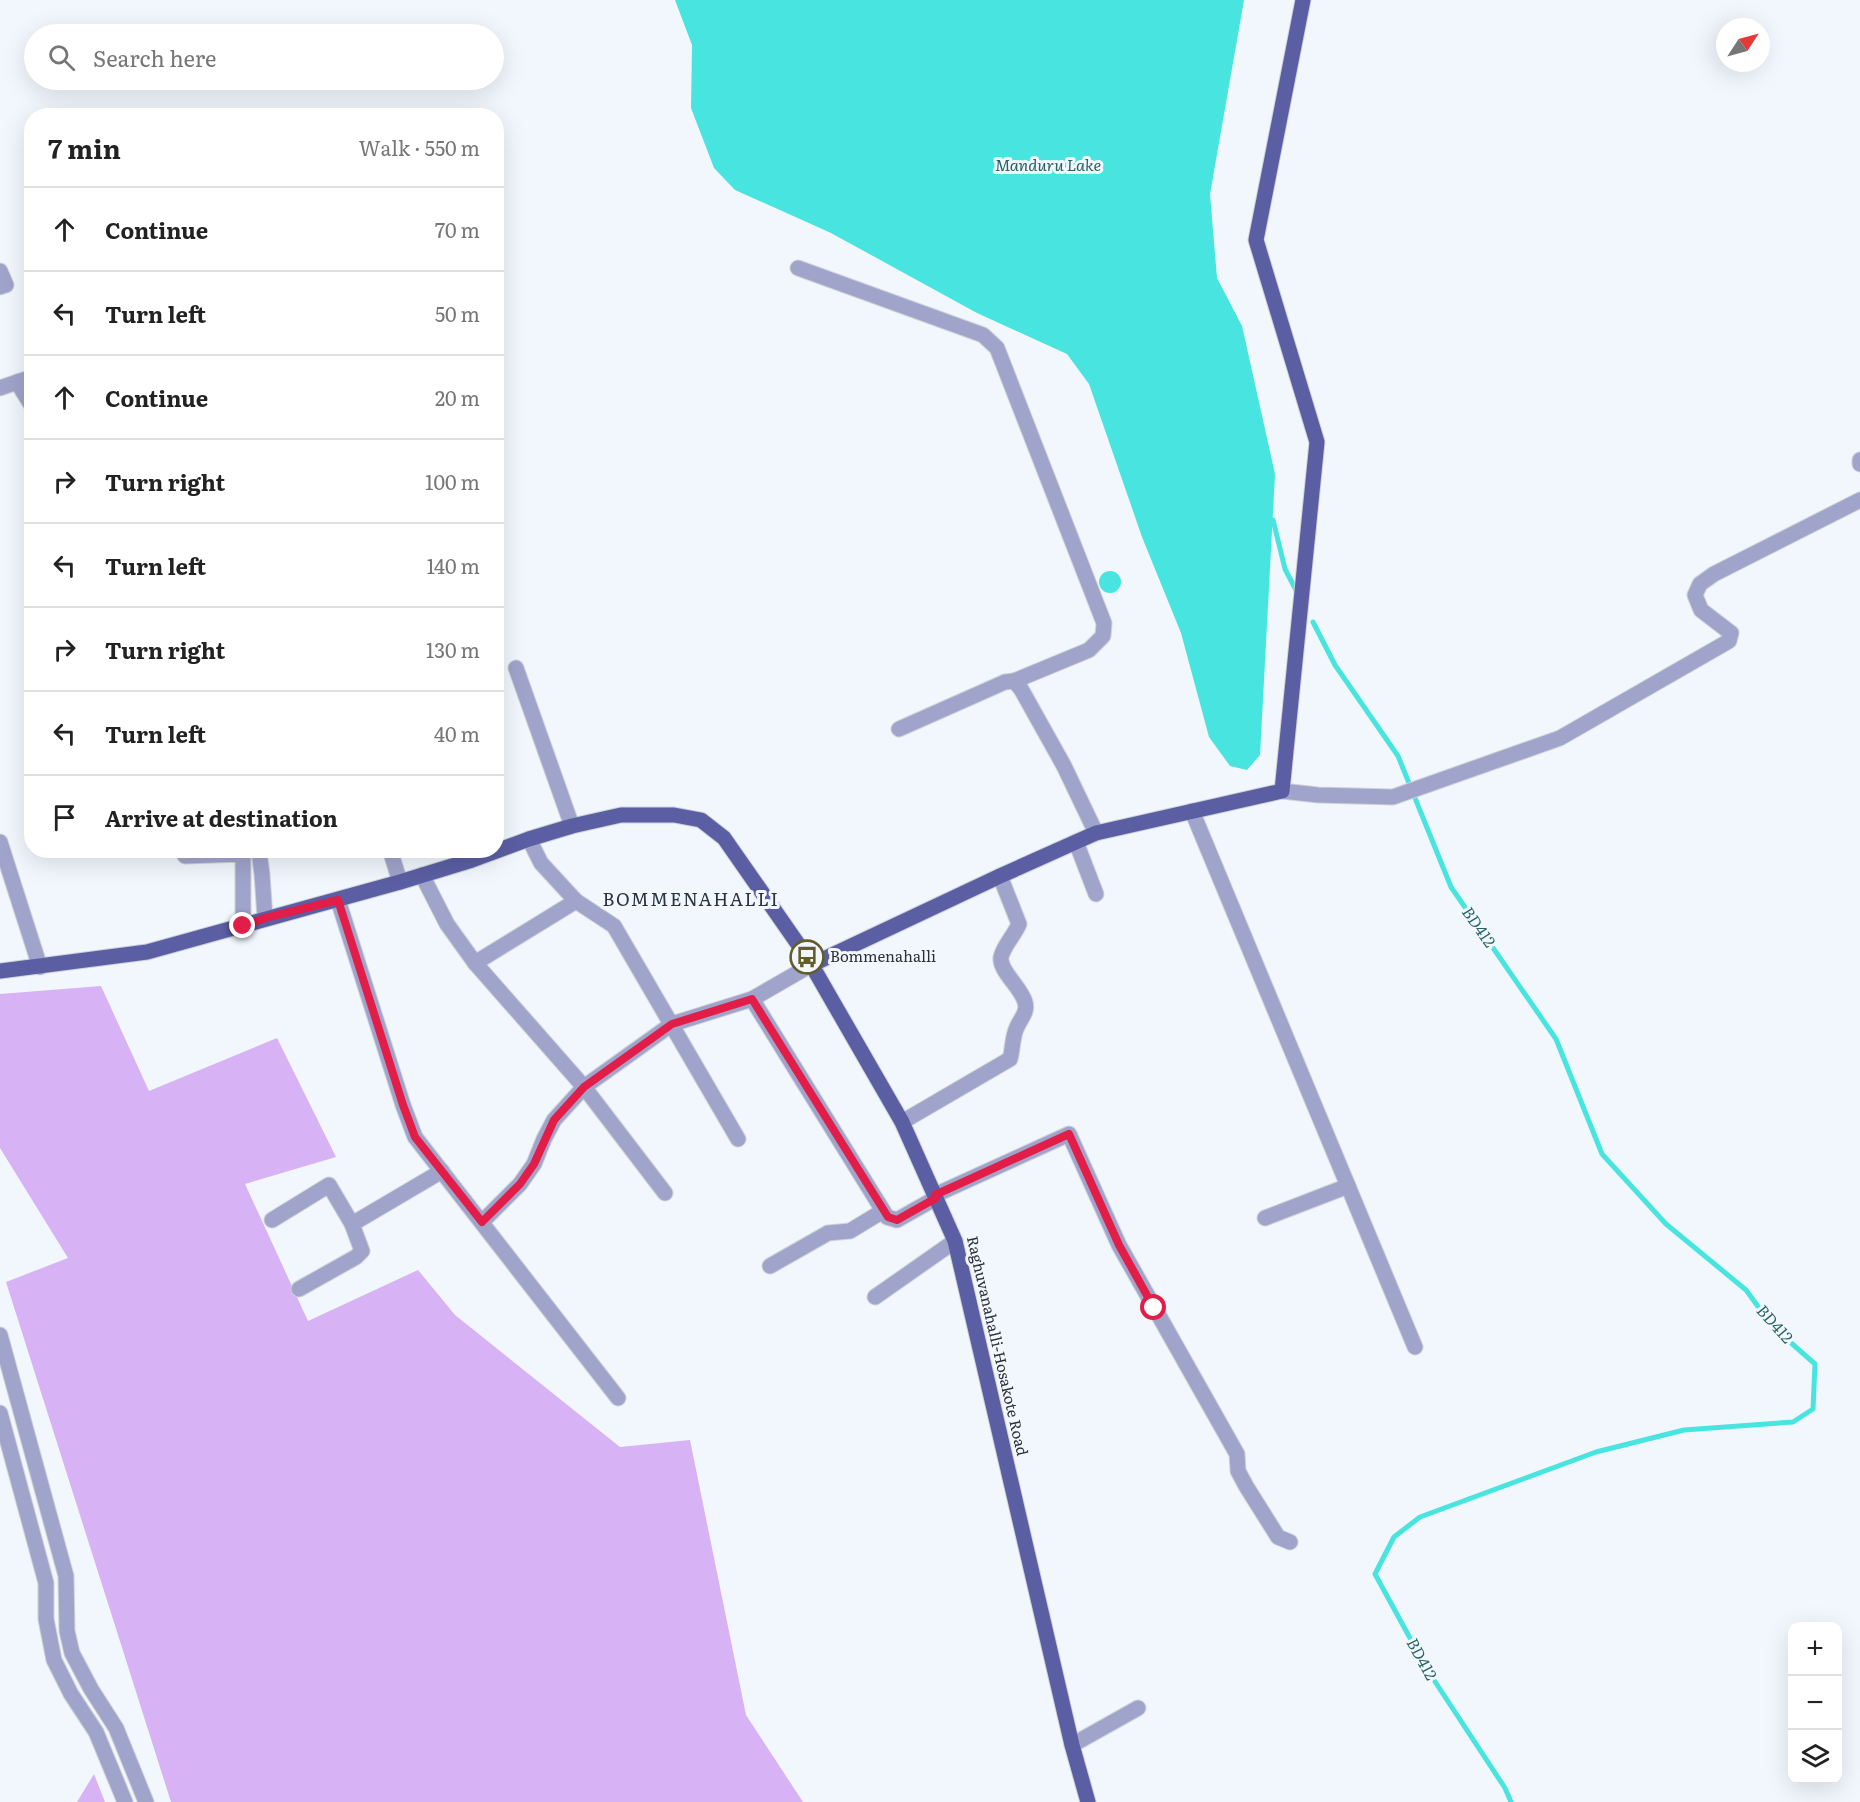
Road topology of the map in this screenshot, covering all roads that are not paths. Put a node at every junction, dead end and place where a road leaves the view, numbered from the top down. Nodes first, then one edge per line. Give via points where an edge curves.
1 (1303, 0) edge
2 (798, 268) dead end
3 (0, 271) edge
4 (0, 287) edge
5 (24, 380) edge
6 (17, 382) junction
7 (0, 388) edge
8 (24, 393) edge
9 (1860, 500) edge
10 (516, 668) dead end
11 (1014, 681) junction
12 (899, 729) dead end
13 (1282, 791) junction
14 (1192, 811) junction
15 (573, 826) junction
16 (1096, 833) junction
17 (529, 839) junction
18 (0, 842) edge
19 (1076, 842) junction
20 (504, 847) edge
21 (243, 858) edge
22 (262, 858) edge
23 (392, 858) edge
24 (473, 858) edge
25 (422, 875) junction
26 (1002, 880) junction
27 (400, 882) junction
28 (1096, 894) dead end
29 (338, 900) junction
30 (576, 901) junction
31 (265, 918) junction
32 (243, 926) junction
33 (475, 963) junction
34 (811, 965) junction
35 (40, 967) junction
36 (0, 971) edge
37 (752, 999) junction
38 (672, 1024) junction
39 (584, 1087) junction
40 (902, 1122) junction
41 (738, 1139) dead end
42 (442, 1171) junction
43 (1348, 1186) junction
44 (665, 1193) dead end
45 (935, 1197) junction
46 (883, 1210) junction
47 (1265, 1218) dead end
48 (272, 1220) dead end
49 (482, 1222) junction
50 (352, 1224) junction
51 (955, 1241) junction
52 (770, 1266) dead end
53 (299, 1289) dead end
54 (875, 1297) dead end
55 (0, 1335) edge
56 (1415, 1347) dead end
57 (618, 1398) dead end
58 (0, 1413) edge
59 (1290, 1542) dead end
60 (66, 1576) junction
61 (46, 1583) junction
62 (1138, 1708) dead end
63 (1072, 1745) junction
64 (125, 1802) edge
65 (146, 1802) edge
66 (1089, 1802) edge

1 - 13 main road via 1256,240 1317,442
2 - 11 street via 983,335 997,348 1104,623 1103,636 1089,650
3 - 4 street via 6,285
5 - 6 street
6 - 7 street
6 - 8 street
9 - 13 street via 1700,584 1695,595 1701,610 1731,633 1729,641 1560,738 1393,797
10 - 15 street
11 - 12 street
11 - 16 street via 1064,766
13 - 14 main road
14 - 16 main road
14 - 43 street
15 - 17 main road, Raghuvanahalli-Hosakote Road
15 - 34 main road, Raghuvanahalli-Hosakote Road via 621,815 674,815 701,820 724,838
16 - 19 main road
17 - 20 main road, Raghuvanahalli-Hosakote Road
17 - 30 street via 541,863
18 - 35 street
19 - 26 main road
19 - 28 street
21 - 32 street
22 - 31 street
23 - 27 street
24 - 25 main road, Raghuvanahalli-Hosakote Road
25 - 27 main road, Raghuvanahalli-Hosakote Road
25 - 33 street via 447,924
26 - 34 main road
26 - 40 street via 1018,924 1001,964 1026,1003 1010,1059
27 - 29 main road, Raghuvanahalli-Hosakote Road
29 - 31 main road, Raghuvanahalli-Hosakote Road
29 - 42 street via 415,1137
30 - 33 street
30 - 38 street via 614,926
31 - 32 main road, Raghuvanahalli-Hosakote Road
32 - 35 main road, Raghuvanahalli-Hosakote Road via 147,952
33 - 39 street
34 - 37 street
34 - 40 main road, Raghuvanahalli-Hosakote Road
35 - 36 main road, Raghuvanahalli-Hosakote Road
37 - 38 street
37 - 46 street
38 - 39 street
38 - 41 street
39 - 44 street
39 - 49 street via 554,1120 520,1184
40 - 45 main road, Raghuvanahalli-Hosakote Road
42 - 49 street
42 - 50 street
43 - 47 street
43 - 56 street
45 - 46 street via 897,1220
45 - 51 main road, Raghuvanahalli-Hosakote Road
45 - 59 street via 1069,1134 1119,1245 1237,1454 1238,1471 1246,1486 1278,1537
46 - 52 street via 850,1231 828,1233
48 - 50 street via 329,1185
49 - 57 street
50 - 53 street via 362,1251
51 - 54 street
51 - 63 main road, Raghuvanahalli-Hosakote Road
55 - 60 street
58 - 61 street
60 - 61 street
60 - 65 street via 72,1653 116,1728
61 - 64 street via 46,1619 54,1660 96,1732
62 - 63 street
63 - 66 main road, Raghuvanahalli-Hosakote Road

